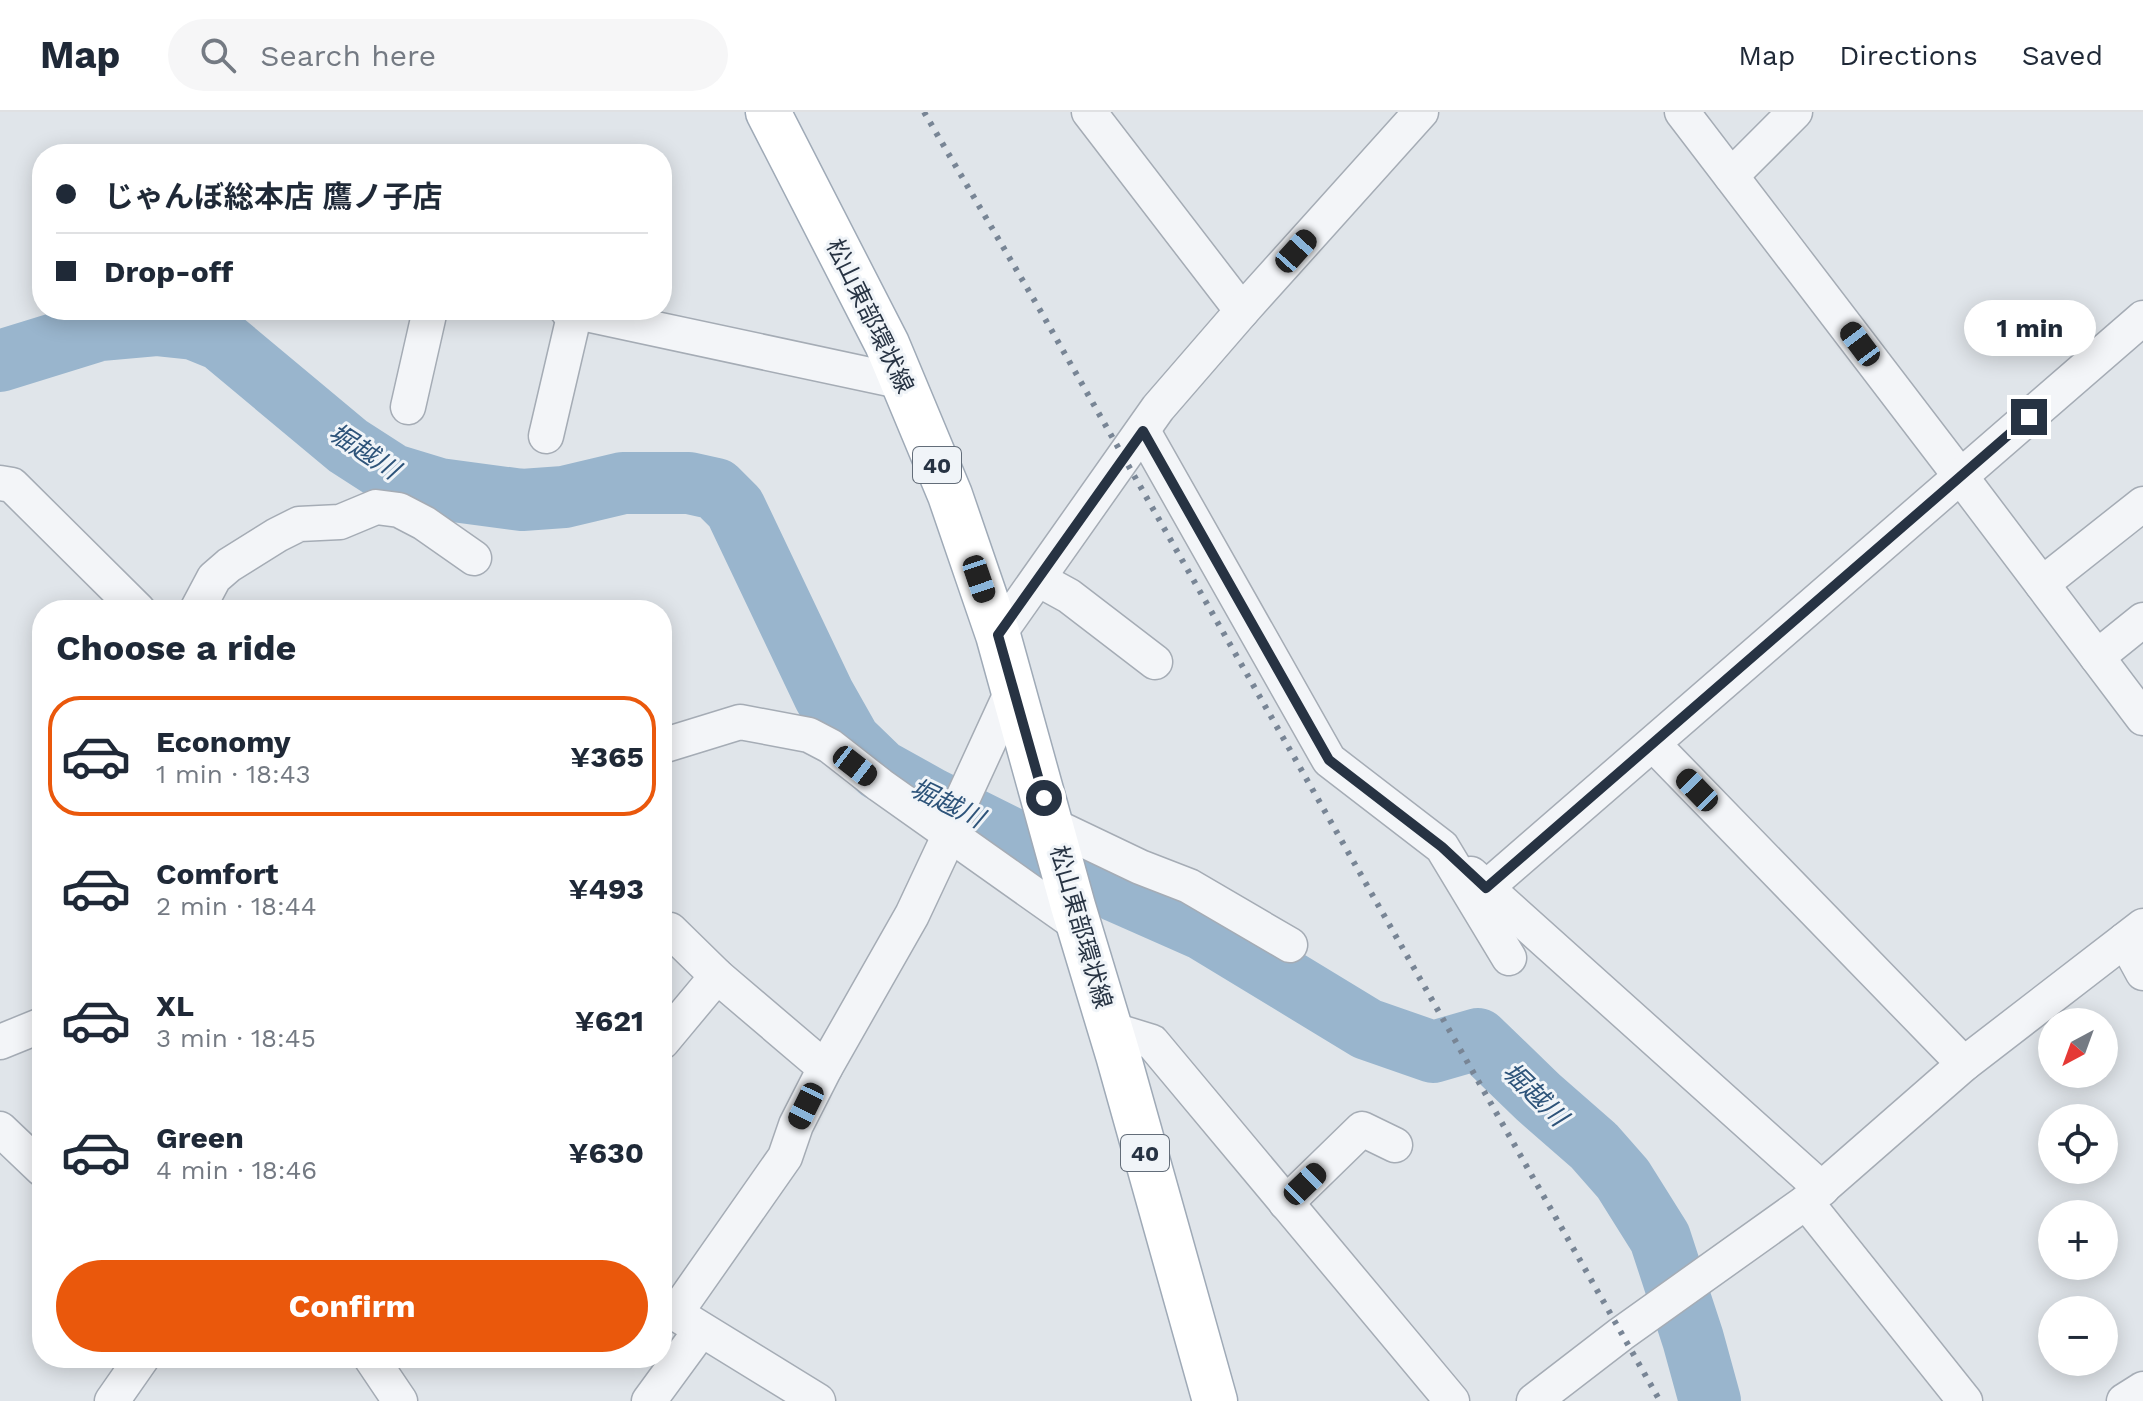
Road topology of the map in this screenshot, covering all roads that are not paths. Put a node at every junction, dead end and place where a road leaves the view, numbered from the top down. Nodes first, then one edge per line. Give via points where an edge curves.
1 (768, 112) edge
2 (1089, 112) edge
3 (1421, 112) edge
4 (1682, 112) edge
5 (1795, 112) edge
6 (1731, 176) junction
7 (1242, 311) junction
8 (2143, 318) edge
9 (428, 320) edge
10 (569, 320) edge
11 (613, 320) edge
12 (903, 382) junction
13 (408, 407) dead end
14 (1143, 431) junction
15 (546, 436) dead end
16 (1961, 477) junction
17 (0, 483) edge
18 (2143, 504) edge
19 (474, 558) dead end
20 (1038, 579) junction
21 (2042, 584) junction
22 (128, 600) edge
23 (202, 600) edge
24 (2143, 620) edge
25 (998, 635) junction
26 (2097, 657) junction
27 (1155, 662) dead end
28 (1013, 689) junction
29 (2143, 718) edge
30 (672, 743) edge
31 (1653, 744) junction
32 (954, 821) junction
33 (1054, 832) junction
34 (1442, 847) junction
35 (1486, 888) junction
36 (1076, 916) junction
37 (672, 932) edge
38 (2134, 933) edge
39 (1290, 945) dead end
40 (1509, 958) dead end
41 (2143, 973) edge
42 (717, 976) junction
43 (1110, 1029) junction
44 (672, 1030) edge
45 (32, 1034) edge
46 (0, 1042) edge
47 (1964, 1064) junction
48 (825, 1068) junction
49 (0, 1129) edge
50 (1395, 1145) dead end
51 (32, 1159) edge
52 (1814, 1196) junction
53 (1286, 1203) junction
54 (679, 1316) edge
55 (672, 1336) edge
56 (126, 1368) edge
57 (378, 1368) edge
58 (661, 1368) edge
59 (2143, 1389) edge
60 (112, 1401) edge
61 (400, 1401) edge
62 (649, 1401) edge
63 (818, 1401) edge
64 (1215, 1401) edge
65 (1452, 1401) edge
66 (1534, 1401) edge
67 (1965, 1401) edge
68 (2124, 1401) edge

1 - 12 main road, 松山東部環状線 / 40
2 - 7 street
3 - 7 street
4 - 6 street
5 - 6 street
6 - 16 street
7 - 14 street
8 - 16 street
9 - 13 street
10 - 15 street
11 - 12 street
12 - 25 main road, 松山東部環状線 / 40 via 950,495
14 - 20 street
14 - 34 street via 1329,760
16 - 21 street
16 - 31 street
17 - 22 street via 12,485
18 - 21 street
19 - 23 street via 424,523 399,510 376,507 340,522 299,524 277,535 214,578
20 - 25 street
20 - 27 street via 1069,596
21 - 26 street
24 - 26 street
25 - 28 main road, 松山東部環状線 / 40
26 - 29 street
28 - 32 street
28 - 33 main road, 松山東部環状線 / 40
30 - 32 street via 740,722 809,735 880,785
31 - 35 street
31 - 47 street
32 - 36 street
32 - 48 street via 912,915
33 - 36 main road, 松山東部環状線 / 40
33 - 39 street via 1189,886
34 - 35 street
34 - 40 street
35 - 52 street
36 - 43 main road, 松山東部環状線 / 40
37 - 42 street
38 - 41 street
38 - 47 street
42 - 44 street
42 - 48 street
43 - 53 street via 1152,1042
43 - 64 main road, 松山東部環状線 / 40
45 - 46 street
47 - 52 street
48 - 54 street via 785,1157
49 - 51 street
50 - 53 street via 1362,1129
52 - 66 street
52 - 67 street
53 - 65 street
54 - 55 street
54 - 63 street
56 - 60 street
57 - 61 street
58 - 62 street
59 - 68 street

